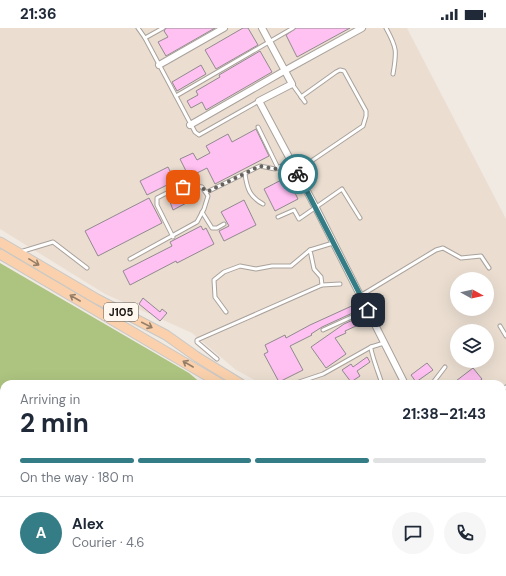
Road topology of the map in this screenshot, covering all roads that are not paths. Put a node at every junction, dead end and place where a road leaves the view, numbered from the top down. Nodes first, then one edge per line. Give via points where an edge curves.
1 (138, 28) edge
2 (162, 28) edge
3 (224, 28) edge
4 (262, 28) edge
5 (293, 28) edge
6 (362, 28) edge
7 (386, 28) edge
8 (145, 38) junction
9 (268, 41) junction
10 (159, 64) junction
11 (284, 71) junction
12 (393, 74) dead end
13 (292, 84) junction
14 (176, 96) junction
15 (301, 97) junction
16 (259, 101) junction
17 (305, 102) dead end
18 (190, 125) junction
19 (258, 127) dead end
20 (292, 161) junction
21 (307, 164) dead end
22 (278, 168) junction
23 (245, 174) junction
24 (207, 192) junction
25 (263, 204) dead end
26 (316, 208) junction
27 (202, 212) junction
28 (278, 217) dead end
29 (360, 218) dead end
30 (224, 224) dead end
31 (173, 237) junction
32 (0, 242) edge
33 (333, 243) junction
34 (310, 250) junction
35 (18, 252) junction
36 (0, 254) edge
37 (130, 260) dead end
38 (87, 268) dead end
39 (489, 268) dead end
40 (340, 284) dead end
41 (322, 285) junction
42 (360, 296) junction
43 (368, 310) junction
44 (226, 312) dead end
45 (500, 326) dead end
46 (323, 330) dead end
47 (506, 336) edge
48 (384, 343) junction
49 (371, 347) junction
50 (217, 358) dead end
51 (446, 367) dead end
52 (214, 380) edge
53 (234, 380) edge
54 (305, 380) edge
55 (381, 380) edge
56 (403, 380) edge
57 (435, 380) edge

1 - 8 lane
2 - 8 lane
3 - 10 street
4 - 9 street
5 - 9 lane
6 - 11 street
7 - 12 lane via 395,45
8 - 10 lane
9 - 11 street
9 - 14 lane
10 - 14 lane
11 - 13 street
11 - 18 street
13 - 15 lane
13 - 16 street
14 - 18 lane
15 - 17 lane
15 - 21 lane via 336,72 344,70 366,111 363,126
16 - 18 lane via 199,134
16 - 20 street
19 - 22 lane
20 - 22 lane
20 - 26 street
22 - 23 lane via 260,166
23 - 24 lane
23 - 25 lane via 247,189
24 - 27 lane via 207,201
24 - 31 lane via 202,187 194,185 157,198 157,206
26 - 28 lane via 299,219 294,210
26 - 29 lane via 342,188
26 - 33 street
27 - 30 lane via 212,228
27 - 31 lane via 197,222
31 - 37 lane
32 - 35 main road, J105
33 - 34 lane
33 - 42 street
34 - 41 lane via 314,270 321,277
34 - 44 lane via 291,266 256,269 240,266 224,272 214,280 215,297
35 - 38 lane via 53,242
35 -> 53 main road, J105 via 97,299 166,335
52 -> 36 main road, J105
39 - 42 lane via 481,256 461,258 443,248
40 - 41 lane
41 - 50 lane via 197,340
42 - 43 street
43 - 46 lane
43 - 48 street
45 - 47 lane
48 - 49 lane
48 - 56 street
49 - 54 lane via 323,374
49 - 55 lane via 370,351
51 - 57 lane

